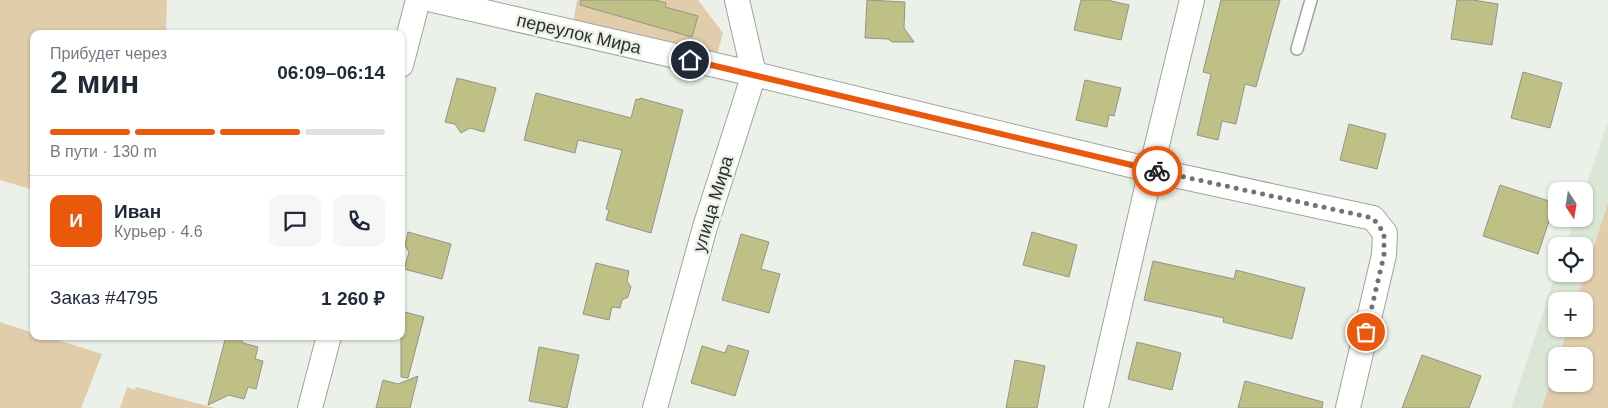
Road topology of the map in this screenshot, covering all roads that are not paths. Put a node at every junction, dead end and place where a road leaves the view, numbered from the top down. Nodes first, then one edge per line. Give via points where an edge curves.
1 (418, 0) edge
2 (432, 0) edge
3 (737, 0) edge
4 (1192, 0) edge
5 (1311, 0) edge
6 (405, 49) edge
7 (1297, 49) dead end
8 (754, 74) junction
9 (1151, 170) junction
10 (328, 340) edge
11 (310, 408) edge
12 (655, 408) edge
13 (1096, 408) edge
14 (1348, 408) edge

1 - 6 street
2 - 8 street, переулок Мира
3 - 8 street
4 - 9 street
5 - 7 lane
8 - 9 street, переулок Мира
8 - 12 street, улица Мира via 705,227
9 - 13 street
9 - 14 street, переулок Мира via 1373,218 1384,233 1384,255
10 - 11 street

